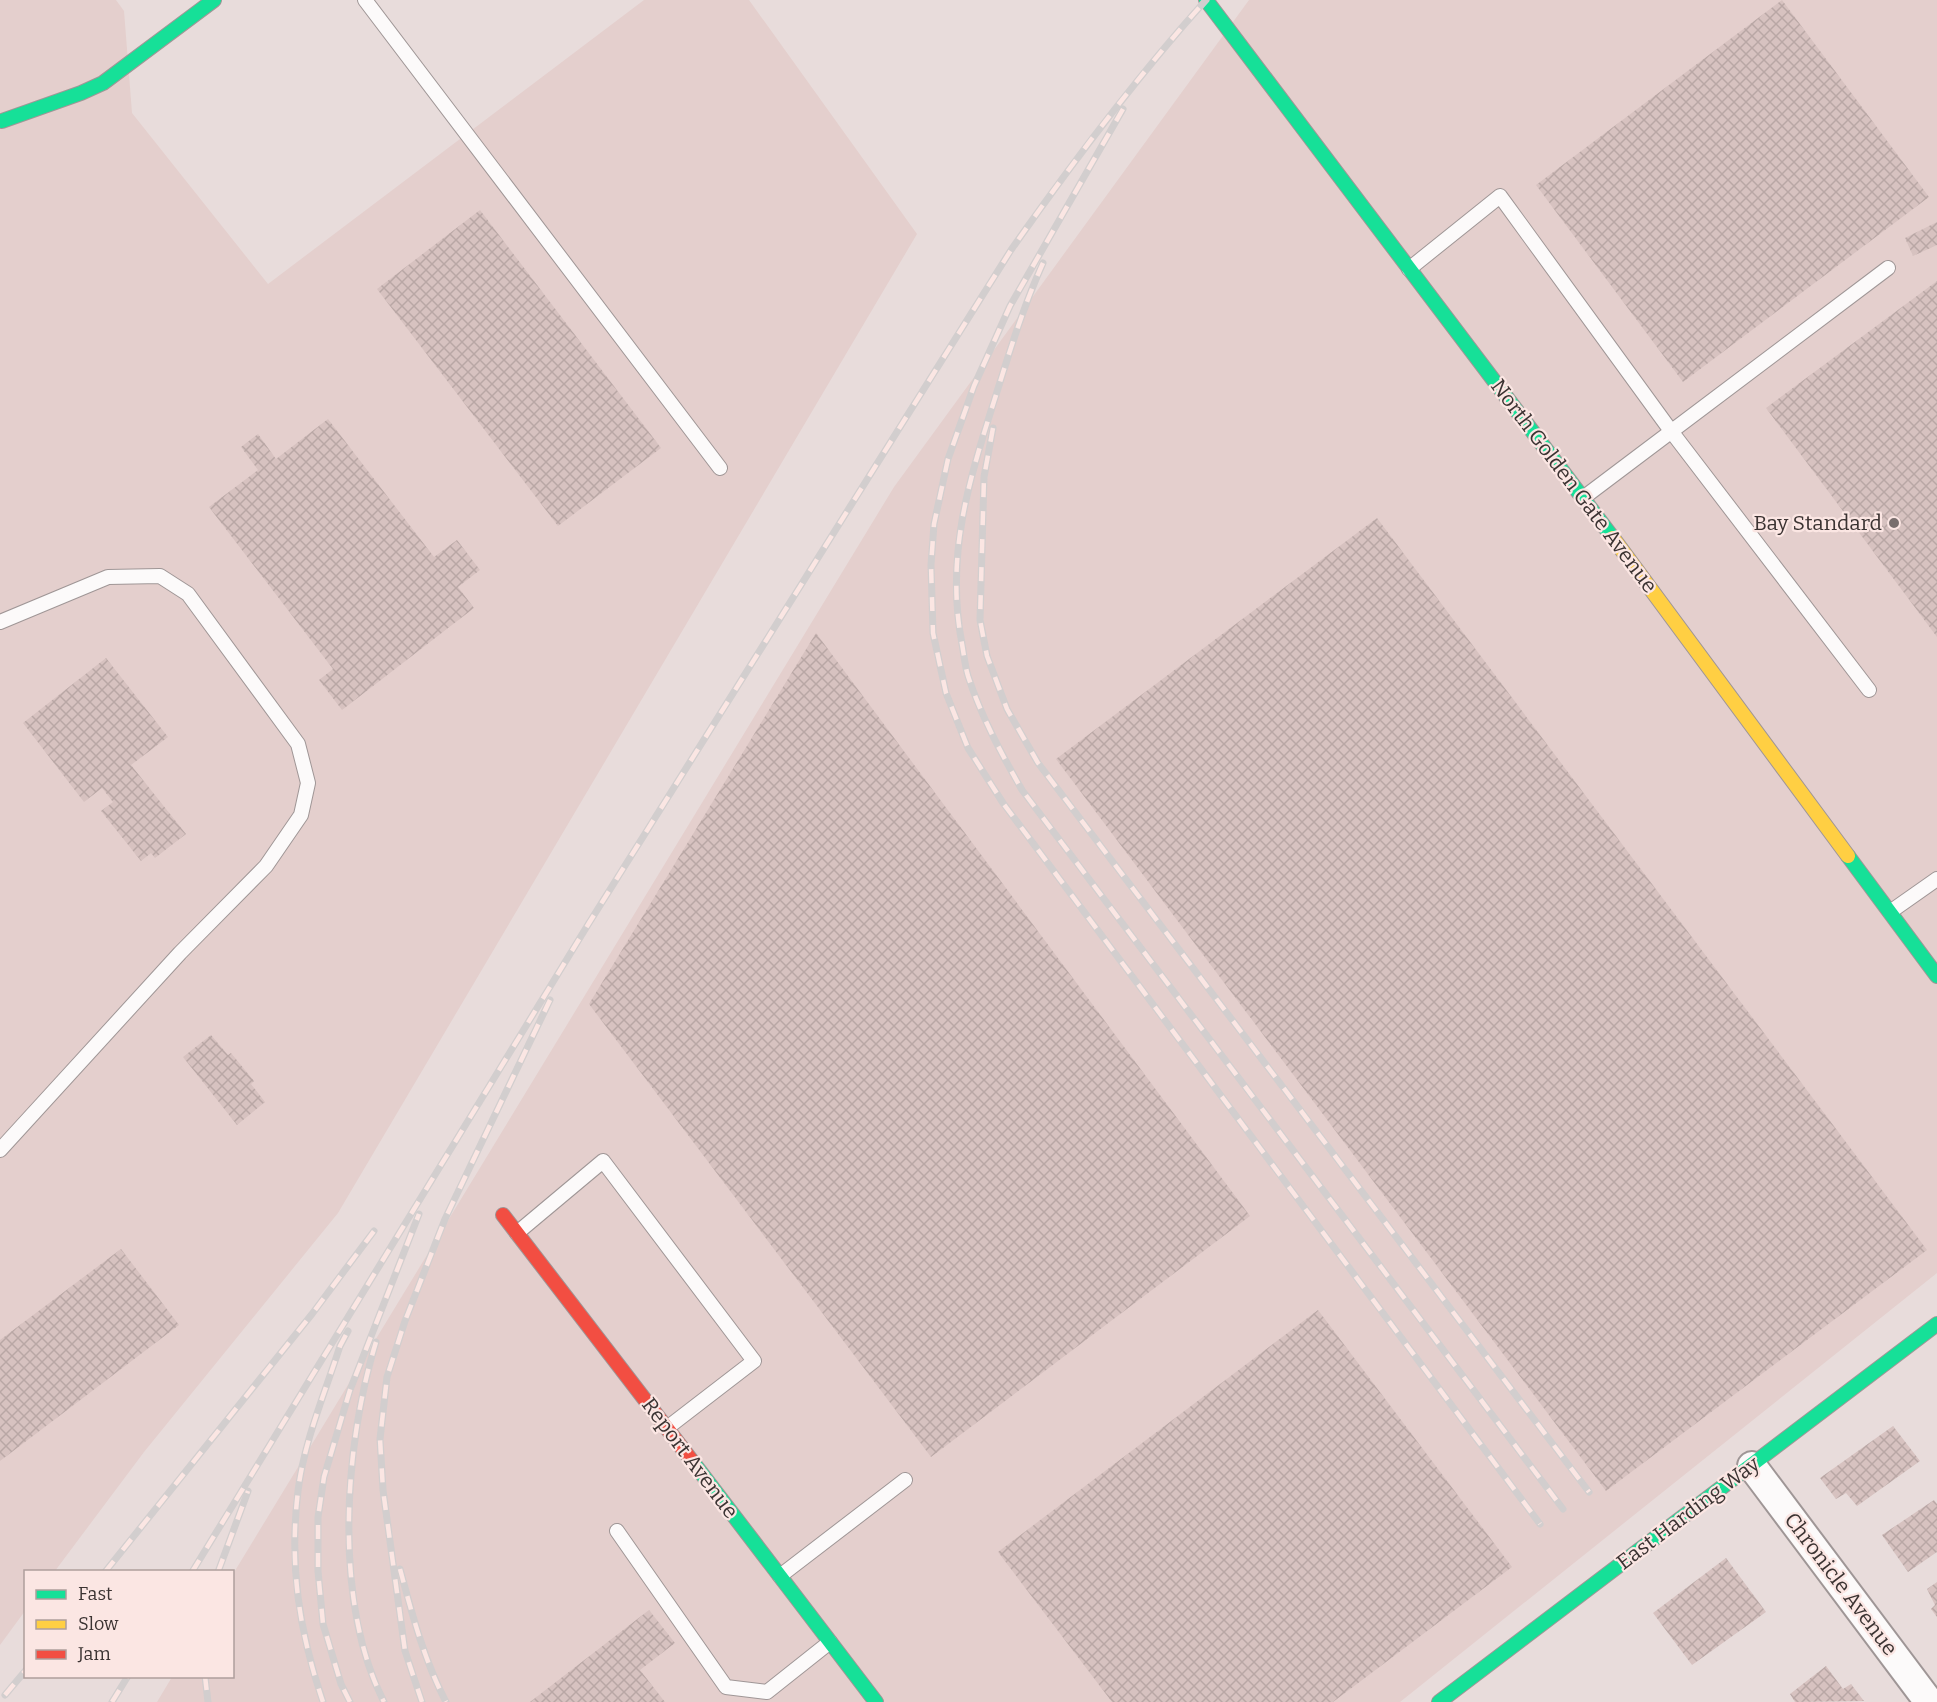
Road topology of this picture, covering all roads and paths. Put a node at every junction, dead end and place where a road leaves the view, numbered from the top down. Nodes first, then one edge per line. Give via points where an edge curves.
1 (214, 0) edge
2 (365, 0) edge
3 (1206, 0) edge
4 (2, 121) dead end
5 (1409, 268) junction
6 (1888, 268) dead end
7 (1671, 431) junction
8 (720, 468) dead end
9 (1582, 498) junction
10 (0, 622) edge
11 (1869, 690) dead end
12 (1937, 879) edge
13 (1890, 912) junction
14 (1937, 976) edge
15 (0, 1150) edge
16 (503, 1215) dead end
17 (518, 1233) junction
18 (1937, 1324) edge
19 (667, 1428) junction
20 (1752, 1466) junction
21 (905, 1480) dead end
22 (617, 1531) dead end
23 (780, 1576) junction
24 (830, 1642) junction
25 (876, 1702) edge
26 (1439, 1702) edge
27 (1929, 1702) edge

1 - 4 street via 103,83
2 - 8 lane
3 - 5 street, North Golden Gate Avenue
5 - 7 lane via 1500,196
5 - 9 street, North Golden Gate Avenue
6 - 7 lane
7 - 9 lane
7 - 11 lane
9 - 13 street, North Golden Gate Avenue
10 - 15 lane via 108,577 160,576 188,594 298,744 308,783 301,815 266,866 180,953
12 - 13 lane
13 - 14 street, North Golden Gate Avenue
16 - 17 street, Report Avenue
17 - 19 street, Report Avenue
17 - 19 lane via 603,1161 753,1361
18 - 20 street, East Harding Way
19 - 23 street, Report Avenue
20 - 26 street, East Harding Way
20 - 27 street, Chronicle Avenue
21 - 23 lane
22 - 24 lane via 726,1687 767,1692
23 - 24 street, Report Avenue
24 - 25 street, Report Avenue

